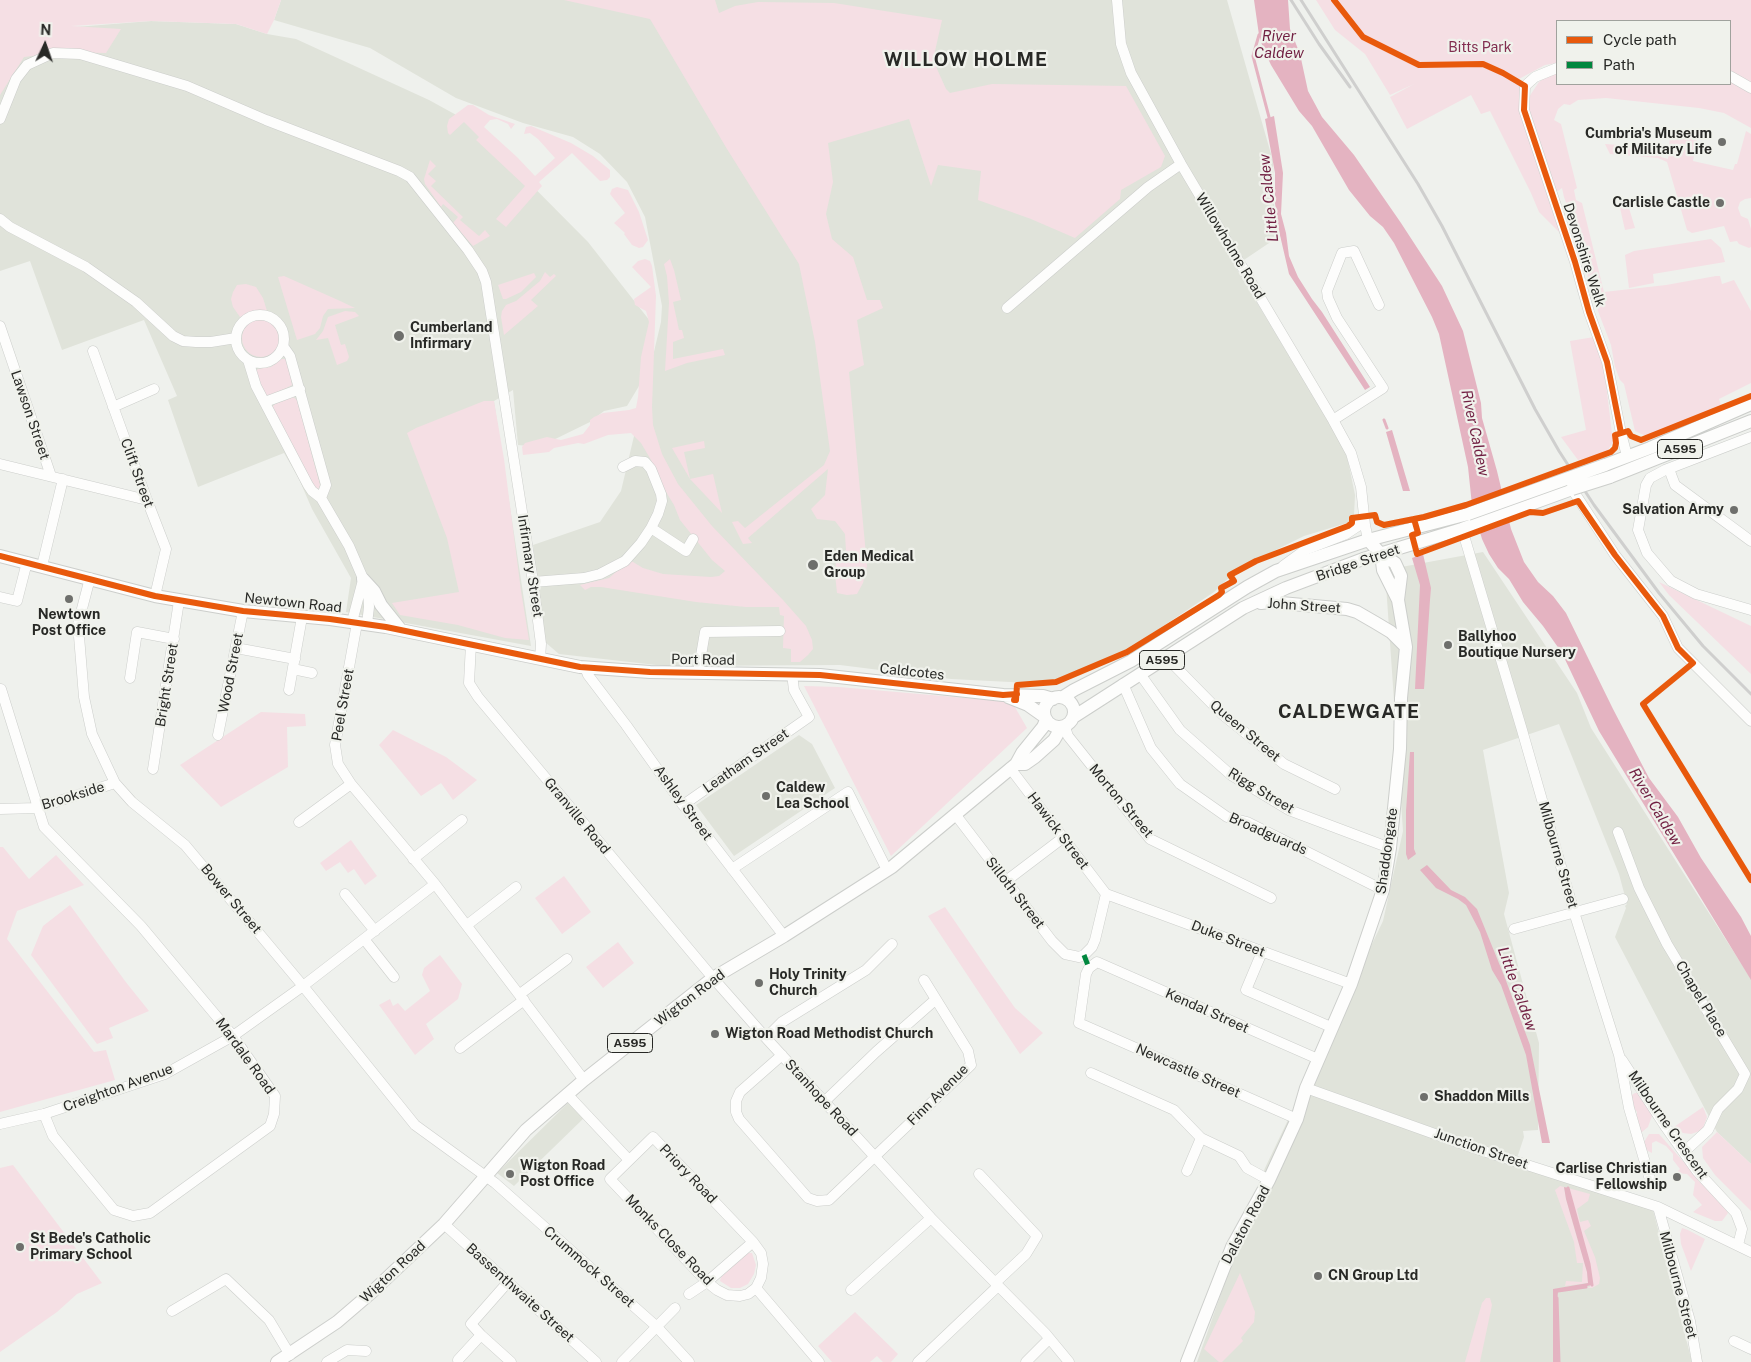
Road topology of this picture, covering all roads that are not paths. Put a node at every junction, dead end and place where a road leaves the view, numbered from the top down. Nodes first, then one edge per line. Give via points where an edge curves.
1 (1117, 0) edge
2 (1556, 68) edge
3 (1731, 77) edge
4 (1751, 88) edge
5 (0, 119) edge
6 (1181, 164) junction
7 (0, 220) edge
8 (1379, 305) dead end
9 (1007, 308) dead end
10 (0, 326) edge
11 (236, 338) junction
12 (283, 346) junction
13 (93, 351) dead end
14 (248, 360) junction
15 (154, 389) dead end
16 (300, 389) junction
17 (265, 402) junction
18 (1751, 404) edge
19 (113, 406) junction
20 (1333, 420) junction
21 (1751, 421) edge
22 (1751, 437) edge
23 (1627, 456) junction
24 (0, 464) edge
25 (623, 467) dead end
26 (1669, 469) junction
27 (1607, 471) junction
28 (51, 476) junction
29 (63, 479) junction
30 (1572, 490) junction
31 (321, 498) junction
32 (147, 500) junction
33 (1364, 518) junction
34 (1471, 519) junction
35 (651, 528) junction
36 (1462, 529) junction
37 (693, 539) dead end
38 (1368, 540) junction
39 (1751, 541) edge
40 (1380, 554) junction
41 (0, 556) edge
42 (27, 562) junction
43 (42, 566) junction
44 (1276, 571) junction
45 (90, 578) junction
46 (364, 579) junction
47 (534, 582) junction
48 (155, 596) junction
49 (0, 597) edge
50 (179, 600) junction
51 (1250, 605) junction
52 (1751, 610) edge
53 (243, 611) junction
54 (302, 616) junction
55 (359, 623) junction
56 (401, 630) junction
57 (780, 631) dead end
58 (174, 639) junction
59 (471, 644) junction
60 (1406, 647) junction
61 (236, 648) junction
62 (1166, 657) junction
63 (540, 659) junction
64 (294, 664) junction
65 (585, 667) junction
66 (312, 673) dead end
67 (698, 673) junction
68 (792, 674) junction
69 (1140, 674) junction
70 (820, 675) joint
71 (130, 678) dead end
72 (1123, 684) junction
73 (2, 689) dead end
74 (289, 690) dead end
75 (1003, 695) junction
76 (1058, 698) junction
77 (1075, 716) junction
78 (1045, 719) junction
79 (1751, 721) edge
80 (1063, 727) junction
81 (218, 734) dead end
82 (1013, 766) junction
83 (153, 769) dead end
84 (115, 782) junction
85 (351, 784) junction
86 (1335, 789) dead end
87 (682, 804) junction
88 (37, 808) junction
89 (0, 809) edge
90 (954, 814) junction
91 (462, 820) dead end
92 (299, 822) dead end
93 (1618, 832) dead end
94 (1064, 837) junction
95 (1390, 848) junction
96 (413, 859) junction
97 (732, 869) junction
98 (887, 870) junction
99 (1006, 881) junction
100 (435, 884) junction
101 (516, 887) dead end
102 (1384, 890) junction
103 (345, 894) dead end
104 (1106, 894) junction
105 (1271, 898) dead end
106 (1623, 899) dead end
107 (1574, 912) junction
108 (467, 925) junction
109 (1514, 929) dead end
110 (375, 931) junction
111 (784, 936) junction
112 (364, 939) junction
113 (892, 944) dead end
114 (1262, 952) junction
115 (1084, 955) junction
116 (567, 959) dead end
117 (1093, 965) junction
118 (394, 977) dead end
119 (713, 978) junction
120 (924, 980) dead end
121 (1351, 984) junction
122 (303, 986) junction
123 (522, 997) junction
124 (935, 1000) junction
125 (1331, 1027) junction
126 (233, 1036) junction
127 (766, 1038) junction
128 (460, 1048) dead end
129 (1619, 1054) junction
130 (782, 1055) junction
131 (1318, 1059) junction
132 (1091, 1073) dead end
133 (1748, 1078) edge
134 (584, 1080) junction
135 (1306, 1088) junction
136 (568, 1094) junction
137 (824, 1102) junction
138 (44, 1114) junction
139 (1297, 1119) junction
140 (0, 1124) edge
141 (1201, 1138) junction
142 (1684, 1152) junction
143 (875, 1156) junction
144 (629, 1160) junction
145 (1187, 1171) dead end
146 (979, 1174) dead end
147 (485, 1175) junction
148 (1269, 1180) junction
149 (1651, 1183) dead end
150 (1658, 1207) junction
151 (931, 1218) junction
152 (444, 1224) junction
153 (753, 1242) junction
154 (1738, 1245) junction
155 (1751, 1252) edge
156 (508, 1282) junction
157 (706, 1282) junction
158 (997, 1285) junction
159 (756, 1288) junction
160 (851, 1290) dead end
161 (689, 1294) dead end
162 (675, 1308) dead end
163 (172, 1311) dead end
164 (656, 1326) junction
165 (481, 1335) junction
166 (1049, 1339) junction
167 (1734, 1341) dead end
168 (1751, 1349) edge
169 (366, 1351) dead end
170 (290, 1355) junction
171 (458, 1360) dead end
172 (277, 1362) edge
173 (327, 1362) edge
174 (511, 1362) edge
175 (596, 1362) edge
176 (622, 1362) edge
177 (689, 1362) edge
178 (819, 1362) edge
179 (918, 1362) edge
180 (1026, 1362) edge
181 (1068, 1362) edge
182 (1187, 1362) edge
183 (1698, 1362) edge

1 - 6 street, Willowholme Road via 1121,44 1131,73
2 - 23 street, Devonshire Walk via 1535,77 1524,86 1524,110 1607,362
3 - 4 street
5 - 47 street, Infirmary Street via 16,79 27,66 53,53 80,54 187,86 410,177 468,250 486,282
6 - 9 street via 1148,187
6 - 20 street, Willowholme Road
7 - 11 street via 86,266 136,302 173,336 196,342
8 - 20 street via 1354,251 1342,253 1327,291 1328,298 1337,318 1383,388
10 - 28 street, Lawson Street
11 - 12 street via 245,319 267,315 282,328
11 - 14 street via 237,347
12 - 14 street via 273,359 256,363
12 - 16 street via 290,356
13 - 19 street, Clift Street
14 - 17 street
15 - 19 street
16 - 17 street
16 - 31 street via 326,486
17 - 31 street via 308,486
18 - 23 main road, A595
19 - 32 street, Clift Street
20 - 33 street, Willowholme Road via 1351,453 1361,487
21 - 27 main road, A595
22 - 26 street
23 - 27 main road, A595
24 - 28 street
25 - 35 street via 640,461 651,469 662,501
26 - 39 street via 1675,485
26 - 52 street via 1650,478 1646,485 1638,522 1639,536 1647,553 1671,580 1696,594
27 - 30 main road, Bridge Street / A595, bridge
27 - 34 main road, Bridge Street / A595, bridge
28 - 29 street
29 - 32 street
29 - 43 street
30 - 34 main road, Bridge Street / A595
30 - 79 street via 1614,555 1663,616 1678,648
31 - 46 street
32 - 48 street, Clift Street via 166,549
33 - 38 street, Willowholme Road
33 - 44 street, Bridge Street via 1346,534 1305,550
34 - 36 main road, Bridge Street / A595
34 - 38 main road, Bridge Street / A595
35 - 37 street via 686,551
35 - 47 street via 625,561 600,574
36 - 40 main road, Bridge Street / A595
36 - 107 street, Milbourne Street
38 - 40 main road, Shaddongate
38 - 44 main road, Bridge Street / A595
40 - 51 main road, Bridge Street / A595 via 1286,588
40 - 60 main road, Shaddongate via 1395,563 1401,576 1398,600
41 - 42 main road, Newtown Road
42 - 43 main road, Newtown Road
42 - 49 street via 17,601
43 - 45 main road, Newtown Road
44 - 76 main road, Bridge Street / A595 via 1131,661
45 - 48 main road, Newtown Road
45 - 84 street, Bower Street via 78,624 84,697 92,734
46 - 55 street
46 - 55 street via 368,590
46 - 56 main road
47 - 63 street, Infirmary Street
48 - 50 main road, Newtown Road
50 - 53 main road, Newtown Road
50 - 58 street, Bright Street
51 - 60 main road, John Street via 1270,602 1347,609 1391,632
51 - 62 main road, A595
53 - 54 main road, Newtown Road
53 - 61 street, Wood Street
54 - 55 main road, Newtown Road
54 - 64 street
55 - 56 main road, Newtown Road
55 - 85 street, Peel Street via 335,745 338,764
56 - 59 main road, Newtown Road
57 - 67 street via 705,632
58 - 71 street via 137,632
58 - 83 street, Bright Street
59 - 63 main road, Newtown Road
59 - 119 street, Granville Road via 469,684 478,697
60 - 95 main road, Shaddongate
61 - 64 street
61 - 81 street, Wood Street
62 - 69 main road, A595
62 - 86 street, Queen Street via 1222,714 1284,764
63 - 65 main road, Newtown Road
64 - 66 street
64 - 74 street
65 - 67 main road, Port Road
65 - 87 street, Ashley Street
67 - 68 main road, Port Road
68 - 70 main road, Port Road
68 - 87 street, Leatham Street via 794,690 809,718
69 - 72 main road, A595
69 - 95 street, Rigg Street via 1180,730 1231,775 1289,810
70 - 75 main road, Caldcotes
72 - 77 main road, A595
72 - 102 street, Broadguards via 1151,748 1180,784 1227,817 1247,822
73 - 88 street, Mardale Road
75 - 76 main road, Caldcotes
75 - 78 main road, Caldcotes via 1028,706
76 - 77 main road via 1072,702
76 - 78 main road via 1046,704
77 - 80 main road
78 - 80 main road via 1052,726
78 - 82 main road, Wigton Road / A595 via 1043,727
80 - 82 main road, Wigton Road / A595 via 1035,757 1025,764
80 - 105 street, Morton Street via 1150,839
82 - 90 main road, Wigton Road / A595
82 - 94 street, Hawick Street
84 - 88 street, Brookside
84 - 122 street, Bower Street via 132,802 185,844
85 - 92 street
85 - 96 street, Peel Street
87 - 97 street, Ashley Street
88 - 89 street, Brookside
88 - 126 street, Mardale Road via 44,827 141,926
90 - 98 main road, Wigton Road / A595
90 - 99 street, Silloth Street
91 - 96 street
93 - 133 street, Chapel Place via 1639,888 1668,944
94 - 99 street
94 - 104 street, Hawick Street
95 - 102 main road, Shaddongate
96 - 100 street, Peel Street
97 - 98 street via 848,792
97 - 111 street, Ashley Street
98 - 111 main road, Wigton Road / A595
99 - 115 street, Silloth Street via 1065,954 1079,958
100 - 108 street, Peel Street
100 - 110 street, Creighton Avenue
101 - 108 street
102 - 121 main road, Shaddongate
103 - 110 street
104 - 114 street, Duke Street
104 - 115 street via 1095,940
106 - 107 street
107 - 109 street
107 - 129 street, Milbourne Street
108 - 123 street, Peel Street
110 - 112 street, Creighton Avenue
111 - 119 main road, Wigton Road / A595
112 - 118 street
112 - 122 street, Creighton Avenue
113 - 127 street via 866,970 782,1022
114 - 121 street, Duke Street
114 - 125 street via 1246,990
115 - 117 street
116 - 123 street
117 - 131 street, Kendal Street
117 - 139 street, Newcastle Street via 1086,974 1079,1023
119 - 127 street, Stanhope Road
119 - 134 main road, Wigton Road / A595
120 - 124 street, Finn Avenue
121 - 125 main road, Shaddongate
122 - 126 street, Creighton Avenue
122 - 147 street, Bower Street via 415,1125
123 - 128 street
123 - 134 street, Peel Street
124 - 137 street
124 - 143 street, Finn Avenue via 968,1052 971,1065
125 - 131 main road, Shaddongate
126 - 138 street, Creighton Avenue via 165,1074
126 - 138 street, Mardale Road via 275,1096 270,1126 150,1213 133,1216 114,1210 52,1136
127 - 130 street, Stanhope Road
129 - 142 street, Milbourne Crescent
129 - 149 street, Milbourne Street via 1629,1108
130 - 137 street, Stanhope Road
130 - 143 street via 743,1088 735,1108 739,1119 808,1198 829,1200
131 - 135 main road, Shaddongate
132 - 141 street via 1174,1110
133 - 142 street, Chapel Place via 1718,1109 1708,1130
134 - 136 main road, Wigton Road / A595
135 - 139 main road, Dalston Road
135 - 150 street, Junction Street
136 - 144 street
136 - 147 main road, Wigton Road / A595 via 526,1130
137 - 143 street, Stanhope Road
138 - 140 street, Creighton Avenue
139 - 148 main road, Dalston Road
141 - 145 street
141 - 148 street via 1239,1156 1247,1168
142 - 154 street, Milbourne Crescent via 1736,1213 1742,1229
143 - 151 street, Stanhope Road
144 - 153 street, Priory Road via 653,1137
144 - 157 street, Monks Close Road via 610,1179
146 - 158 street via 1037,1236 1026,1254
147 - 152 main road, Wigton Road / A595
147 - 164 street, Crummock Street
148 - 182 main road, Dalston Road via 1232,1247
150 - 154 street, Junction Street
150 - 183 street, Milbourne Street
151 - 158 street, Stanhope Road
151 - 160 street
152 - 156 street, Bassenthwaite Street
152 - 170 main road, Wigton Road / A595 via 337,1322
153 - 157 street
153 - 159 street, Priory Road via 761,1253 763,1264
154 - 155 street, Junction Street
156 - 165 street via 471,1324
156 - 175 street, Bassenthwaite Street
157 - 159 street, Monks Close Road via 727,1295 740,1296
157 - 161 street
158 - 166 street, Stanhope Road
158 - 179 street
159 - 178 street
162 - 164 street
163 - 170 street via 226,1279 269,1320
164 - 176 street
164 - 177 street, Crummock Street
165 - 171 street
165 - 174 street
166 - 180 street
166 - 181 street, Stanhope Road
167 - 168 street
169 - 173 street via 347,1350
170 - 172 main road, Wigton Road / A595

